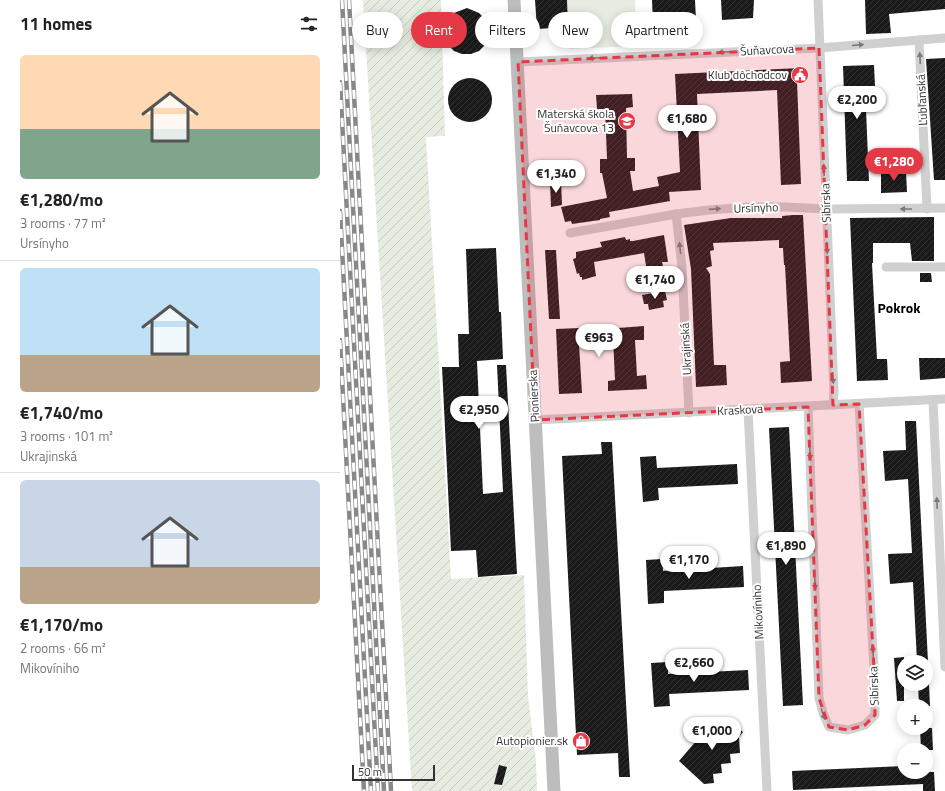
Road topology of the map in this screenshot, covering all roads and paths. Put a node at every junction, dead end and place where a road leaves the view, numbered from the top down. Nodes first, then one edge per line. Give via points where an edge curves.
1 (514, 0) edge
2 (818, 0) edge
3 (945, 38) edge
4 (919, 40) junction
5 (819, 48) junction
6 (518, 62) junction
7 (945, 208) edge
8 (826, 209) junction
9 (927, 209) junction
10 (676, 214) junction
11 (570, 233) dead end
12 (886, 267) dead end
13 (945, 267) edge
14 (933, 400) junction
15 (945, 400) edge
16 (859, 404) junction
17 (833, 405) junction
18 (808, 407) junction
19 (748, 410) junction
20 (689, 412) junction
21 (535, 420) junction
22 (945, 668) edge
23 (554, 791) edge
24 (767, 791) edge

1 - 6 street, Pionierska
2 - 5 street, Sibírska
3 - 4 street, Šuňavcova
5 -> 4 street, Šuňavcova
9 -> 4 street, Ľubľanská
5 -> 6 street, Šuňavcova
8 -> 5 street, Sibírska
6 - 21 street, Pionierska
7 - 9 street, Ursínyho
9 -> 8 street, Ursínyho
10 -> 8 street, Ursínyho via 750,207
8 -> 17 street, Sibírska
10 - 11 street, Ursínyho
20 -> 10 street, Ukrajinská via 682,267
12 - 13 street
14 - 15 street, Kraskova
14 - 16 street, Kraskova
22 -> 14 street
16 - 17 street, Kraskova
18 -> 16 street, Sibírska via 819,698 829,727 848,730 866,726 875,715
17 - 18 street, Kraskova
18 - 19 street, Kraskova
19 - 20 street, Kraskova
19 - 24 street, Mikovíniho
20 - 21 street, Kraskova
21 - 23 street, Pionierska

